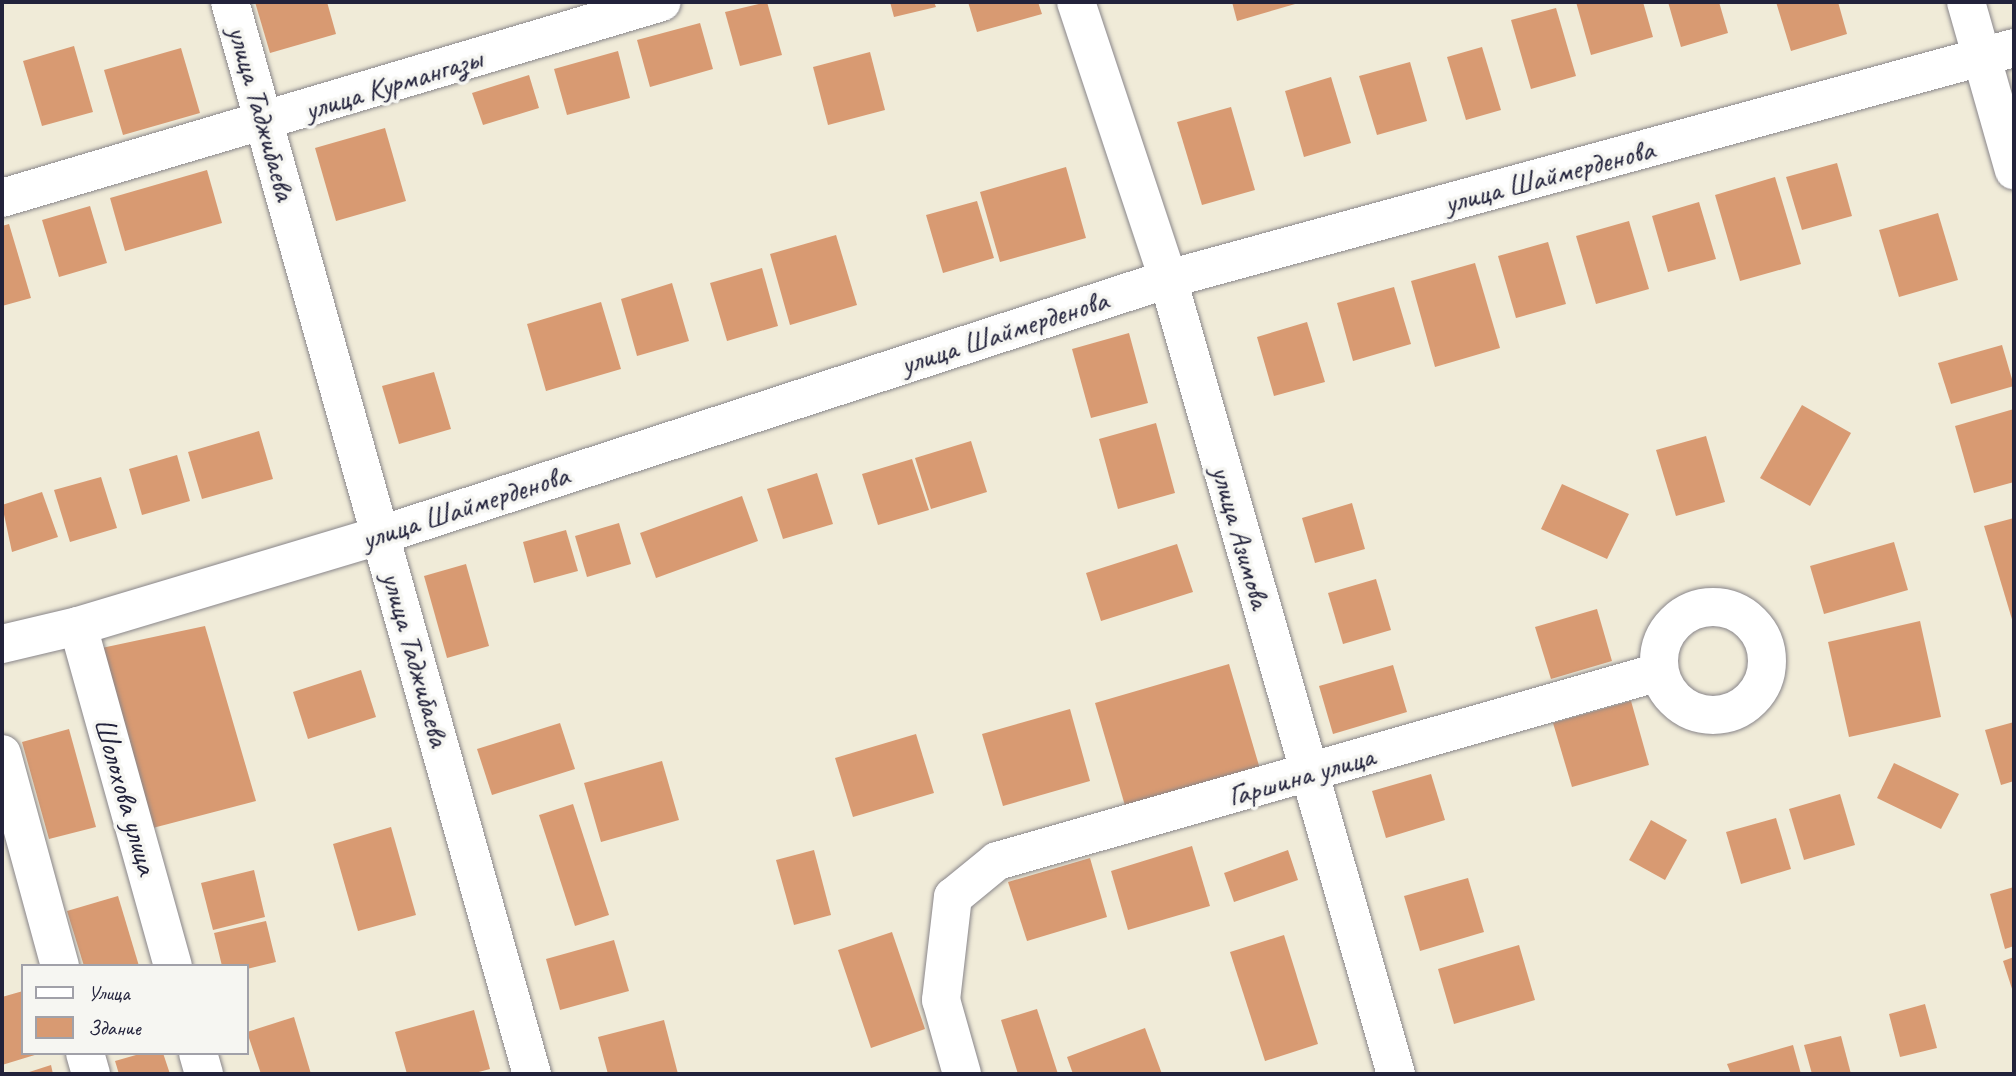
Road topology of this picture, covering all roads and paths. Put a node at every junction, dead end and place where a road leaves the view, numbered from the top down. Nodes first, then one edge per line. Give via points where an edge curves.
1 (230, 2) edge
2 (662, 2) edge
3 (1076, 2) edge
4 (1966, 2) edge
5 (1998, 53) edge
6 (265, 123) junction
7 (2014, 170) edge
8 (2, 198) edge
9 (1168, 279) junction
10 (381, 535) junction
11 (78, 626) junction
12 (2, 644) edge
13 (1659, 672) dead end
14 (2, 754) edge
15 (1307, 774) junction
16 (59, 964) edge
17 (172, 964) edge
18 (85, 1055) edge
19 (199, 1055) edge
20 (90, 1074) edge
21 (204, 1074) edge
22 (531, 1074) edge
23 (962, 1074) edge
24 (1396, 1074) edge

1 - 6 street, улица Таджибаева
2 - 6 street, улица Курмангазы
3 - 9 street, улица Азимова
4 - 5 street
5 - 7 street
5 - 9 street, улица Шаймерденова
6 - 8 street, улица Курмангазы
6 - 10 street, улица Таджибаева
9 - 10 street, улица Шаймерденова
9 - 15 street, улица Азимова
10 - 11 street, улица Шаймерденова
10 - 22 street, улица Таджибаева
11 - 12 street, улица Шаймерденова
11 - 17 street, Шолохова улица
13 - 15 street, Гаршина улица
14 - 16 street
15 - 23 street, Гаршина улица via 997,861 953,897 941,1000
15 - 24 street, улица Азимова
18 - 20 street
19 - 21 street

